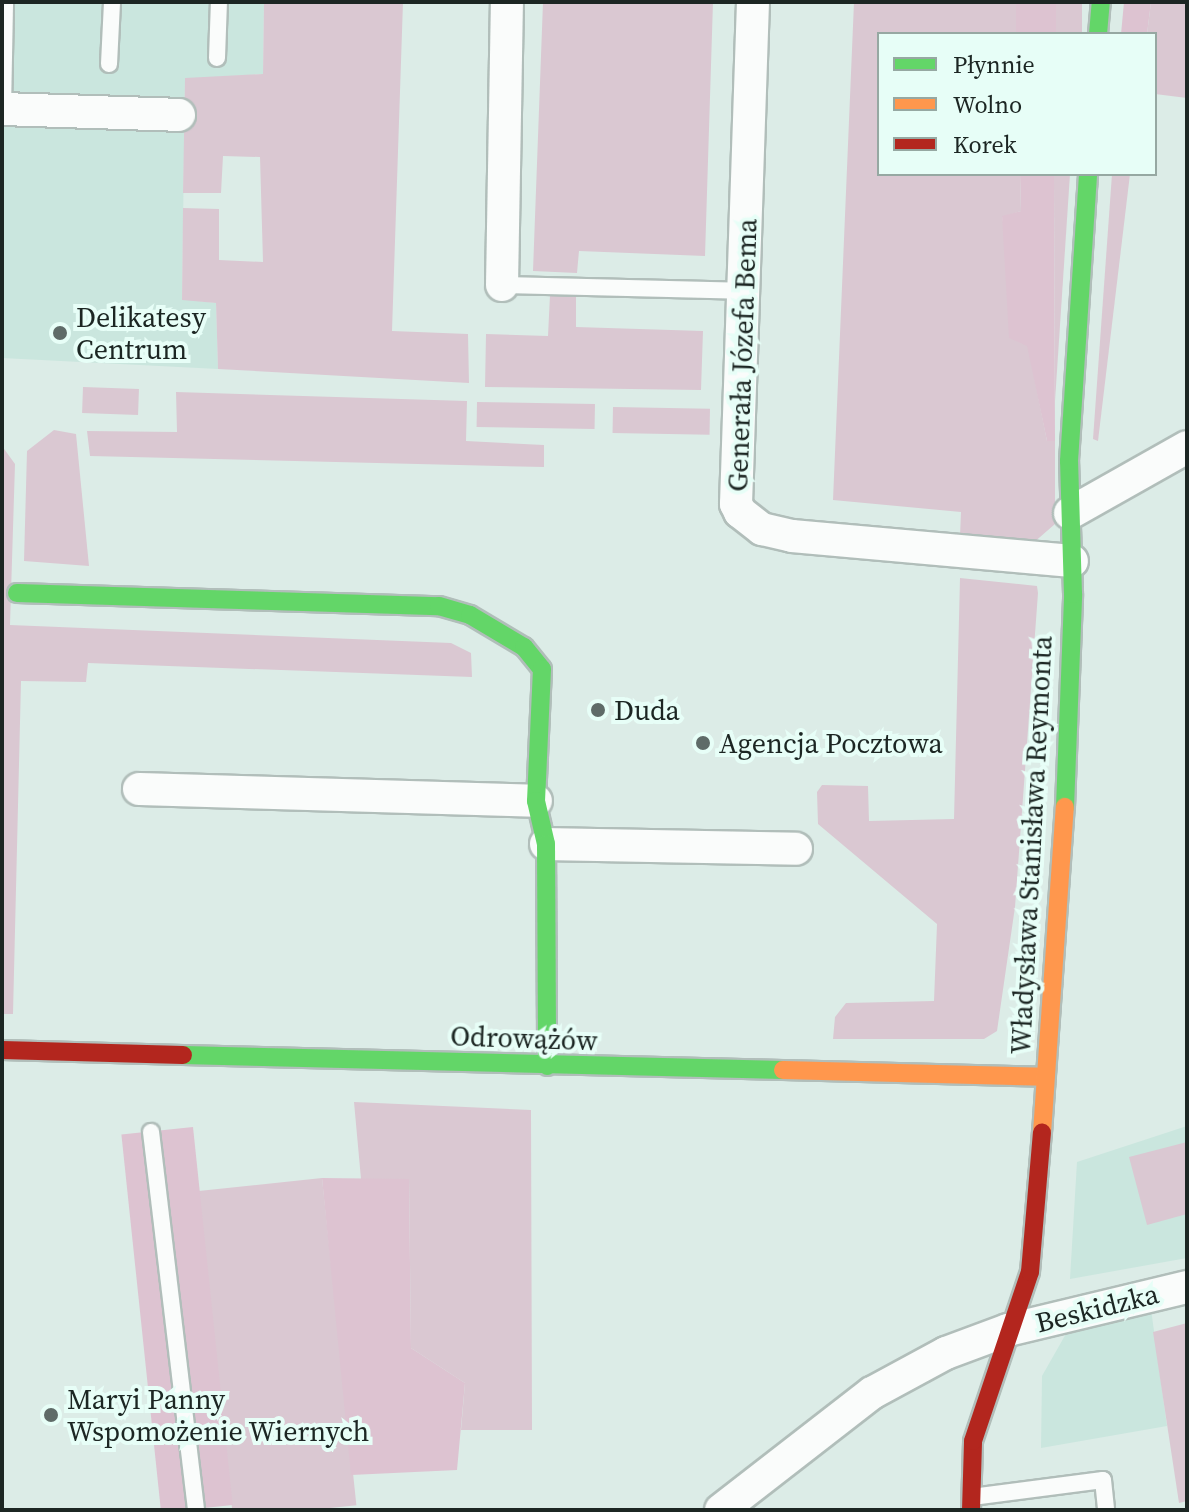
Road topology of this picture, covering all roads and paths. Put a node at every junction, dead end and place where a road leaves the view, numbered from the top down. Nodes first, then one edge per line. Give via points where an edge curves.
1 (5, 2) edge
2 (112, 2) edge
3 (219, 2) edge
4 (507, 2) edge
5 (753, 2) edge
6 (1101, 2) edge
7 (1098, 32) edge
8 (217, 58) dead end
9 (109, 64) dead end
10 (2, 109) edge
11 (179, 115) dead end
12 (1088, 176) edge
13 (502, 285) joint
14 (743, 291) junction
15 (1187, 447) edge
16 (1070, 513) junction
17 (1072, 561) junction
18 (17, 593) dead end
19 (139, 789) dead end
20 (536, 801) junction
21 (546, 844) junction
22 (796, 849) dead end
23 (2, 1050) edge
24 (547, 1066) junction
25 (1045, 1077) junction
26 (151, 1132) dead end
27 (1187, 1287) edge
28 (1008, 1330) junction
29 (971, 1504) edge
30 (196, 1510) edge
31 (721, 1510) edge
32 (1106, 1510) edge

1 - 10 lane
2 - 9 lane
3 - 8 lane
4 - 13 street
5 - 14 street, Generała Józefa Bema
6 - 7 street
10 - 11 street
12 - 16 street, Władysława Stanisława Reymonta via 1072,391
13 - 14 lane
14 - 17 street, Generała Józefa Bema via 736,504 746,520 792,536
15 - 16 street
16 - 17 street, Władysława Stanisława Reymonta
17 - 25 street, Władysława Stanisława Reymonta via 1065,817
18 - 20 street via 439,606 470,615 524,647 542,669
19 - 20 street
20 - 21 street
21 - 22 street
21 - 24 street
23 - 24 street, Odrowążów
24 - 25 street, Odrowążów
25 - 28 street, Władysława Stanisława Reymonta via 1034,1244
26 - 30 lane
27 - 28 street, Beskidzka
28 - 29 street, Władysława Stanisława Reymonta via 973,1441
28 - 31 street, Beskidzka via 900,1375
29 - 32 lane via 1103,1480

